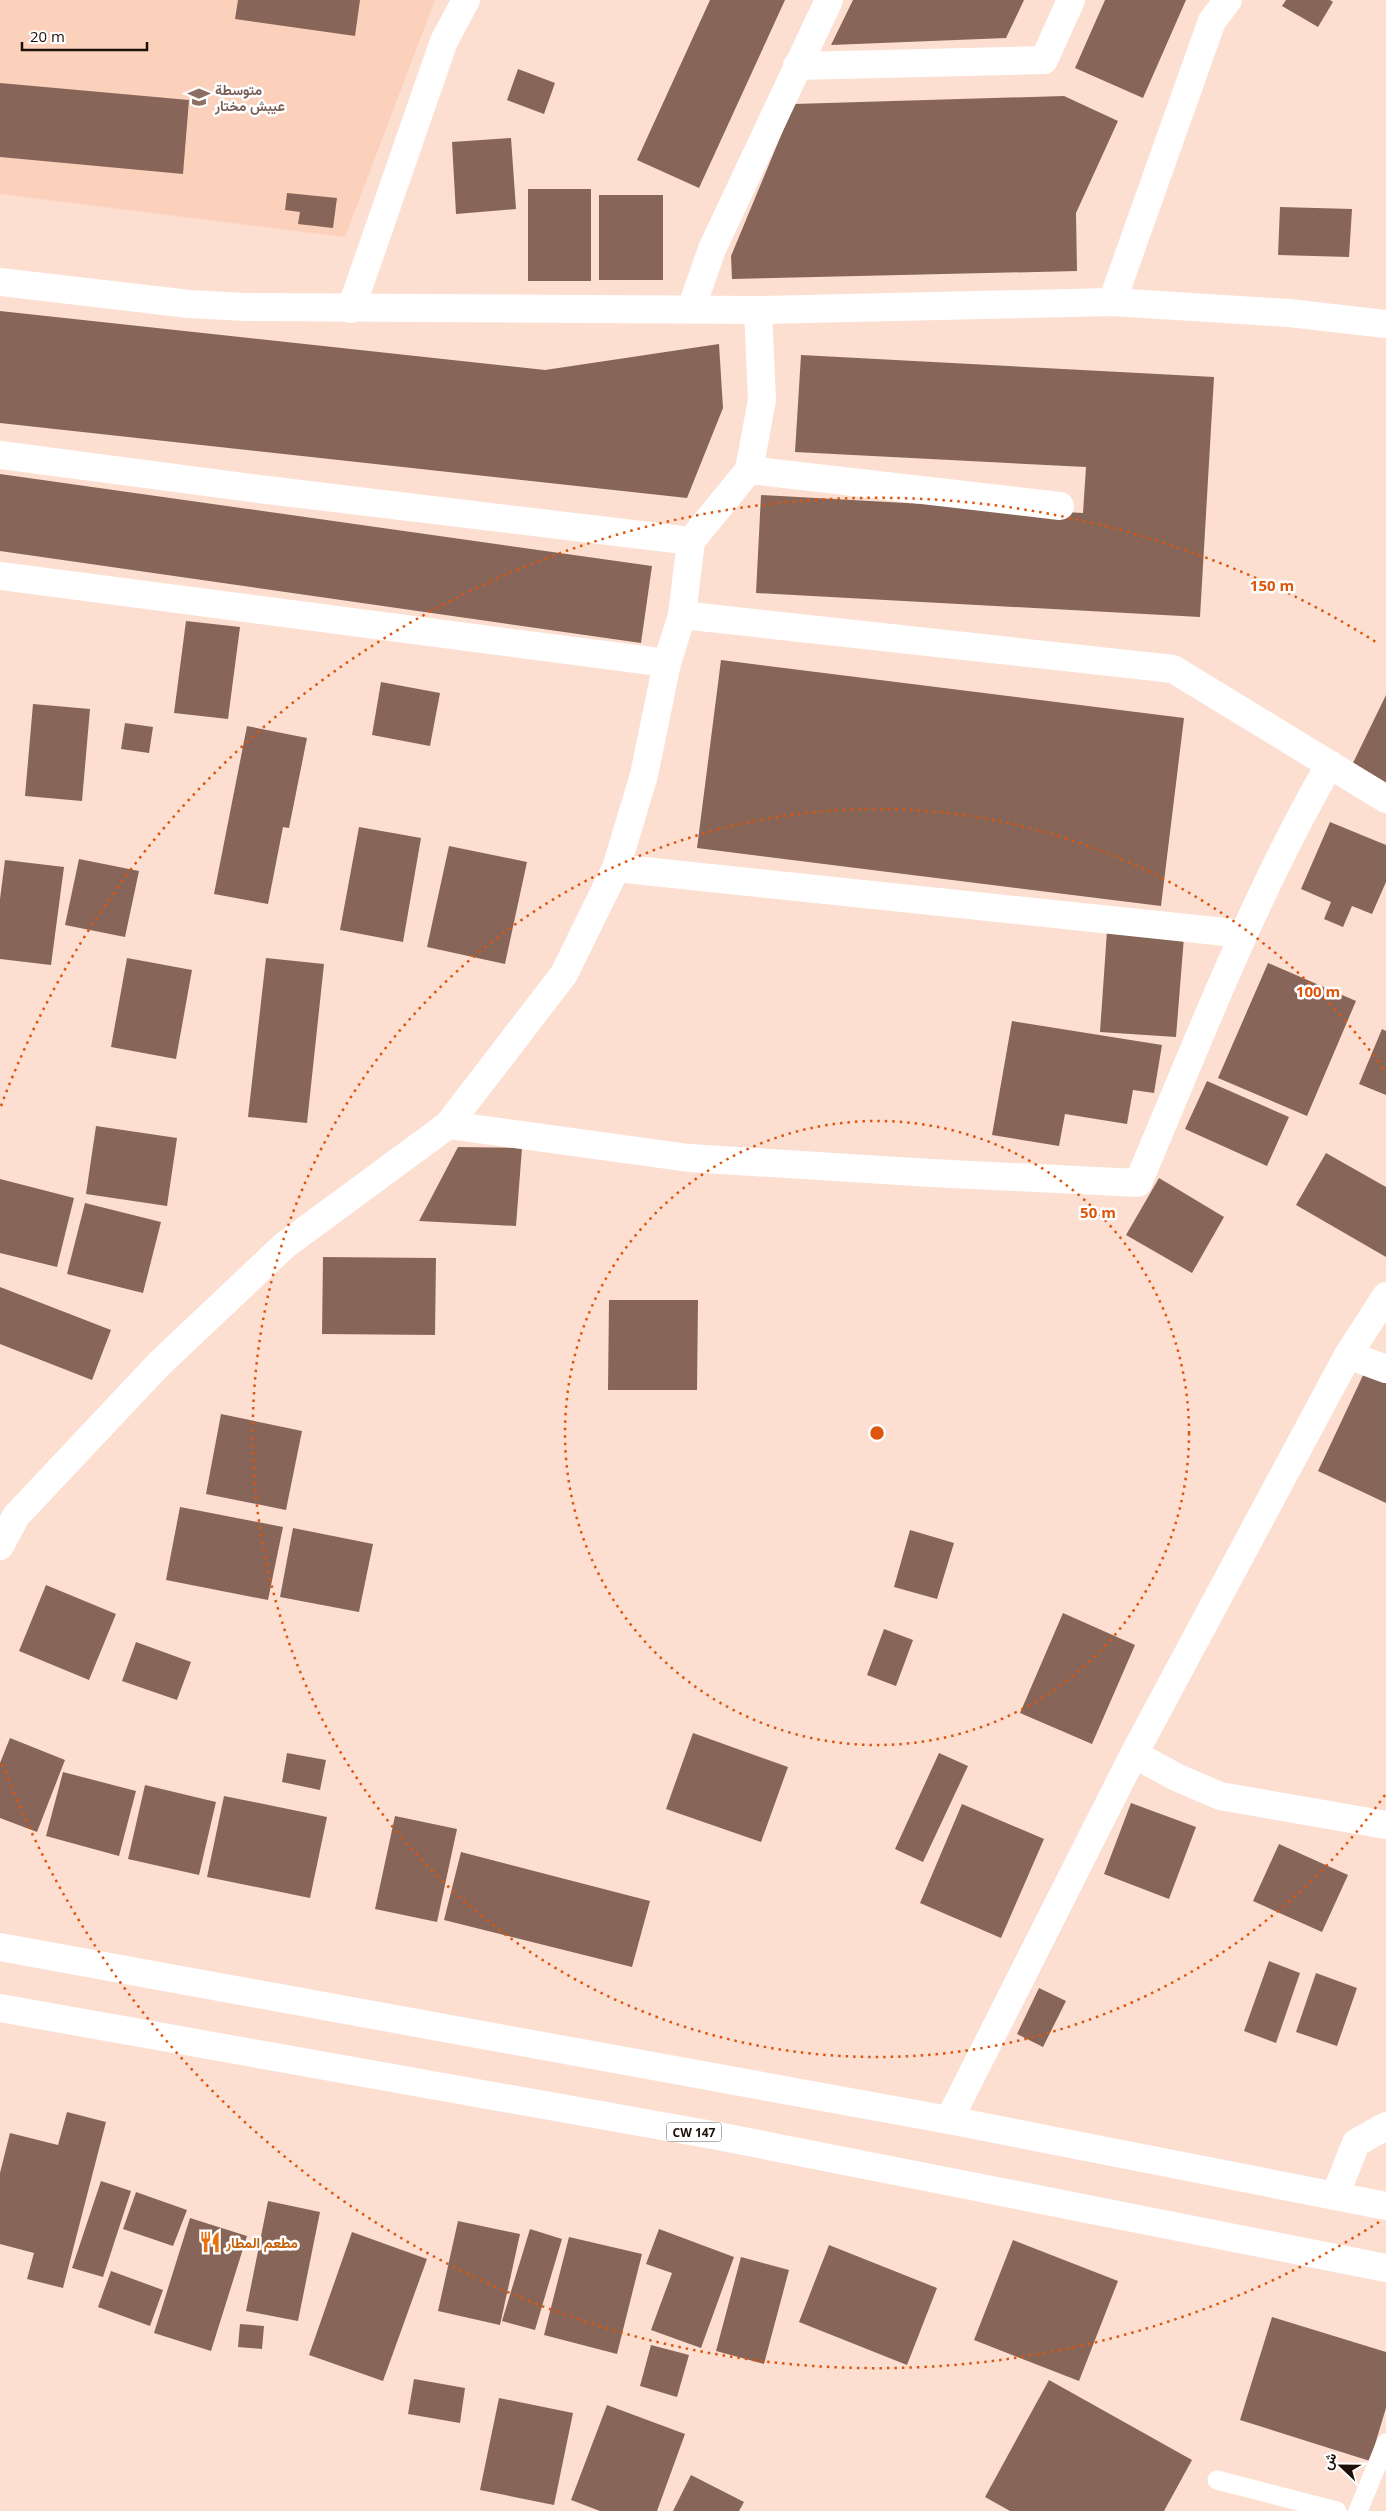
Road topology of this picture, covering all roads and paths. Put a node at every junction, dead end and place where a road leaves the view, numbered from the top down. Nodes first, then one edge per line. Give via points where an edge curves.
1 (466, 0) edge
2 (829, 0) edge
3 (1071, 0) edge
4 (1228, 0) edge
5 (797, 66) junction
6 (0, 282) edge
7 (1112, 302) junction
8 (351, 308) junction
9 (691, 309) junction
10 (758, 310) junction
11 (1386, 324) edge
12 (0, 455) edge
13 (748, 470) junction
14 (1060, 506) dead end
15 (691, 541) junction
16 (0, 576) edge
17 (682, 615) junction
18 (667, 663) junction
19 (1330, 764) junction
20 (1386, 799) edge
21 (616, 868) junction
22 (1244, 934) junction
23 (448, 1125) junction
24 (1386, 1296) edge
25 (1348, 1355) junction
26 (1386, 1369) edge
27 (0, 1546) edge
28 (1134, 1754) junction
29 (1386, 1825) edge
30 (0, 1947) edge
31 (0, 2008) edge
32 (949, 2120) junction
33 (1386, 2126) edge
34 (1336, 2196) junction
35 (1386, 2206) edge
36 (1386, 2268) edge
37 (1386, 2443) edge
38 (1216, 2480) dead end
39 (1337, 2511) edge
40 (1358, 2511) edge

1 - 8 main road via 444,41
2 - 5 main road
3 - 5 main road via 1044,60
4 - 7 main road via 1212,21
5 - 9 main road via 712,249
6 - 8 main road via 188,304
7 - 10 main road
7 - 11 main road via 1290,313
8 - 9 main road
9 - 10 main road
10 - 13 main road via 762,400
12 - 15 main road
13 - 14 main road
13 - 15 main road
15 - 17 main road
16 - 18 main road
17 - 18 main road
17 - 19 main road via 1173,669
18 - 21 main road via 644,774
19 - 20 main road
19 - 22 main road via 1299,817
21 - 22 main road
21 - 23 main road via 564,974
22 - 23 main road via 1138,1183 689,1158
23 - 27 main road via 285,1245 160,1364 16,1516
24 - 25 main road
25 - 26 main road
25 - 28 main road
28 - 29 main road via 1220,1796
28 - 32 main road
30 - 32 main road
31 - 36 main road, CW 147 via 718,2136
32 - 34 main road
33 - 34 main road via 1356,2142
34 - 35 main road
37 - 40 lane
38 - 39 lane

